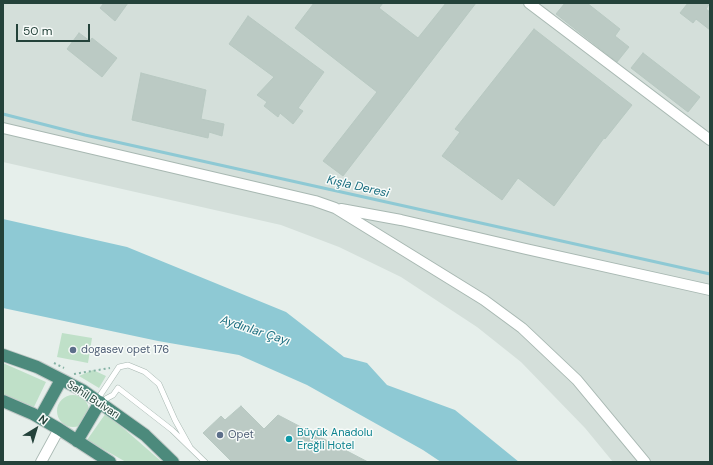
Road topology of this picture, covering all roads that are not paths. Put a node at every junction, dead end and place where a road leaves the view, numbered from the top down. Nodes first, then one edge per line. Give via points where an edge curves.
1 (533, 4) edge
2 (3, 128) edge
3 (710, 140) edge
4 (335, 208) junction
5 (710, 290) edge
6 (3, 355) edge
7 (66, 377) junction
8 (3, 401) edge
9 (100, 402) junction
10 (40, 418) junction
11 (59, 429) junction
12 (77, 441) junction
13 (190, 447) junction
14 (41, 462) edge
15 (110, 462) edge
16 (173, 462) edge
17 (205, 462) edge
18 (645, 462) edge

1 - 3 street
2 - 4 street via 315,201
4 - 5 street via 401,220
4 - 18 street via 484,300 522,328 577,380
6 - 7 highway, Sahil Bulvarı
7 - 9 highway, Sahil Bulvarı
7 - 10 highway
8 - 10 highway
9 - 12 highway
9 - 13 lane via 113,395 118,388
9 - 13 lane via 101,394 119,366 128,365 145,372 159,384
9 - 16 highway, Sahil Bulvarı via 145,435
10 - 11 highway
11 - 12 highway
11 - 14 street
12 - 15 highway
13 - 17 lane

